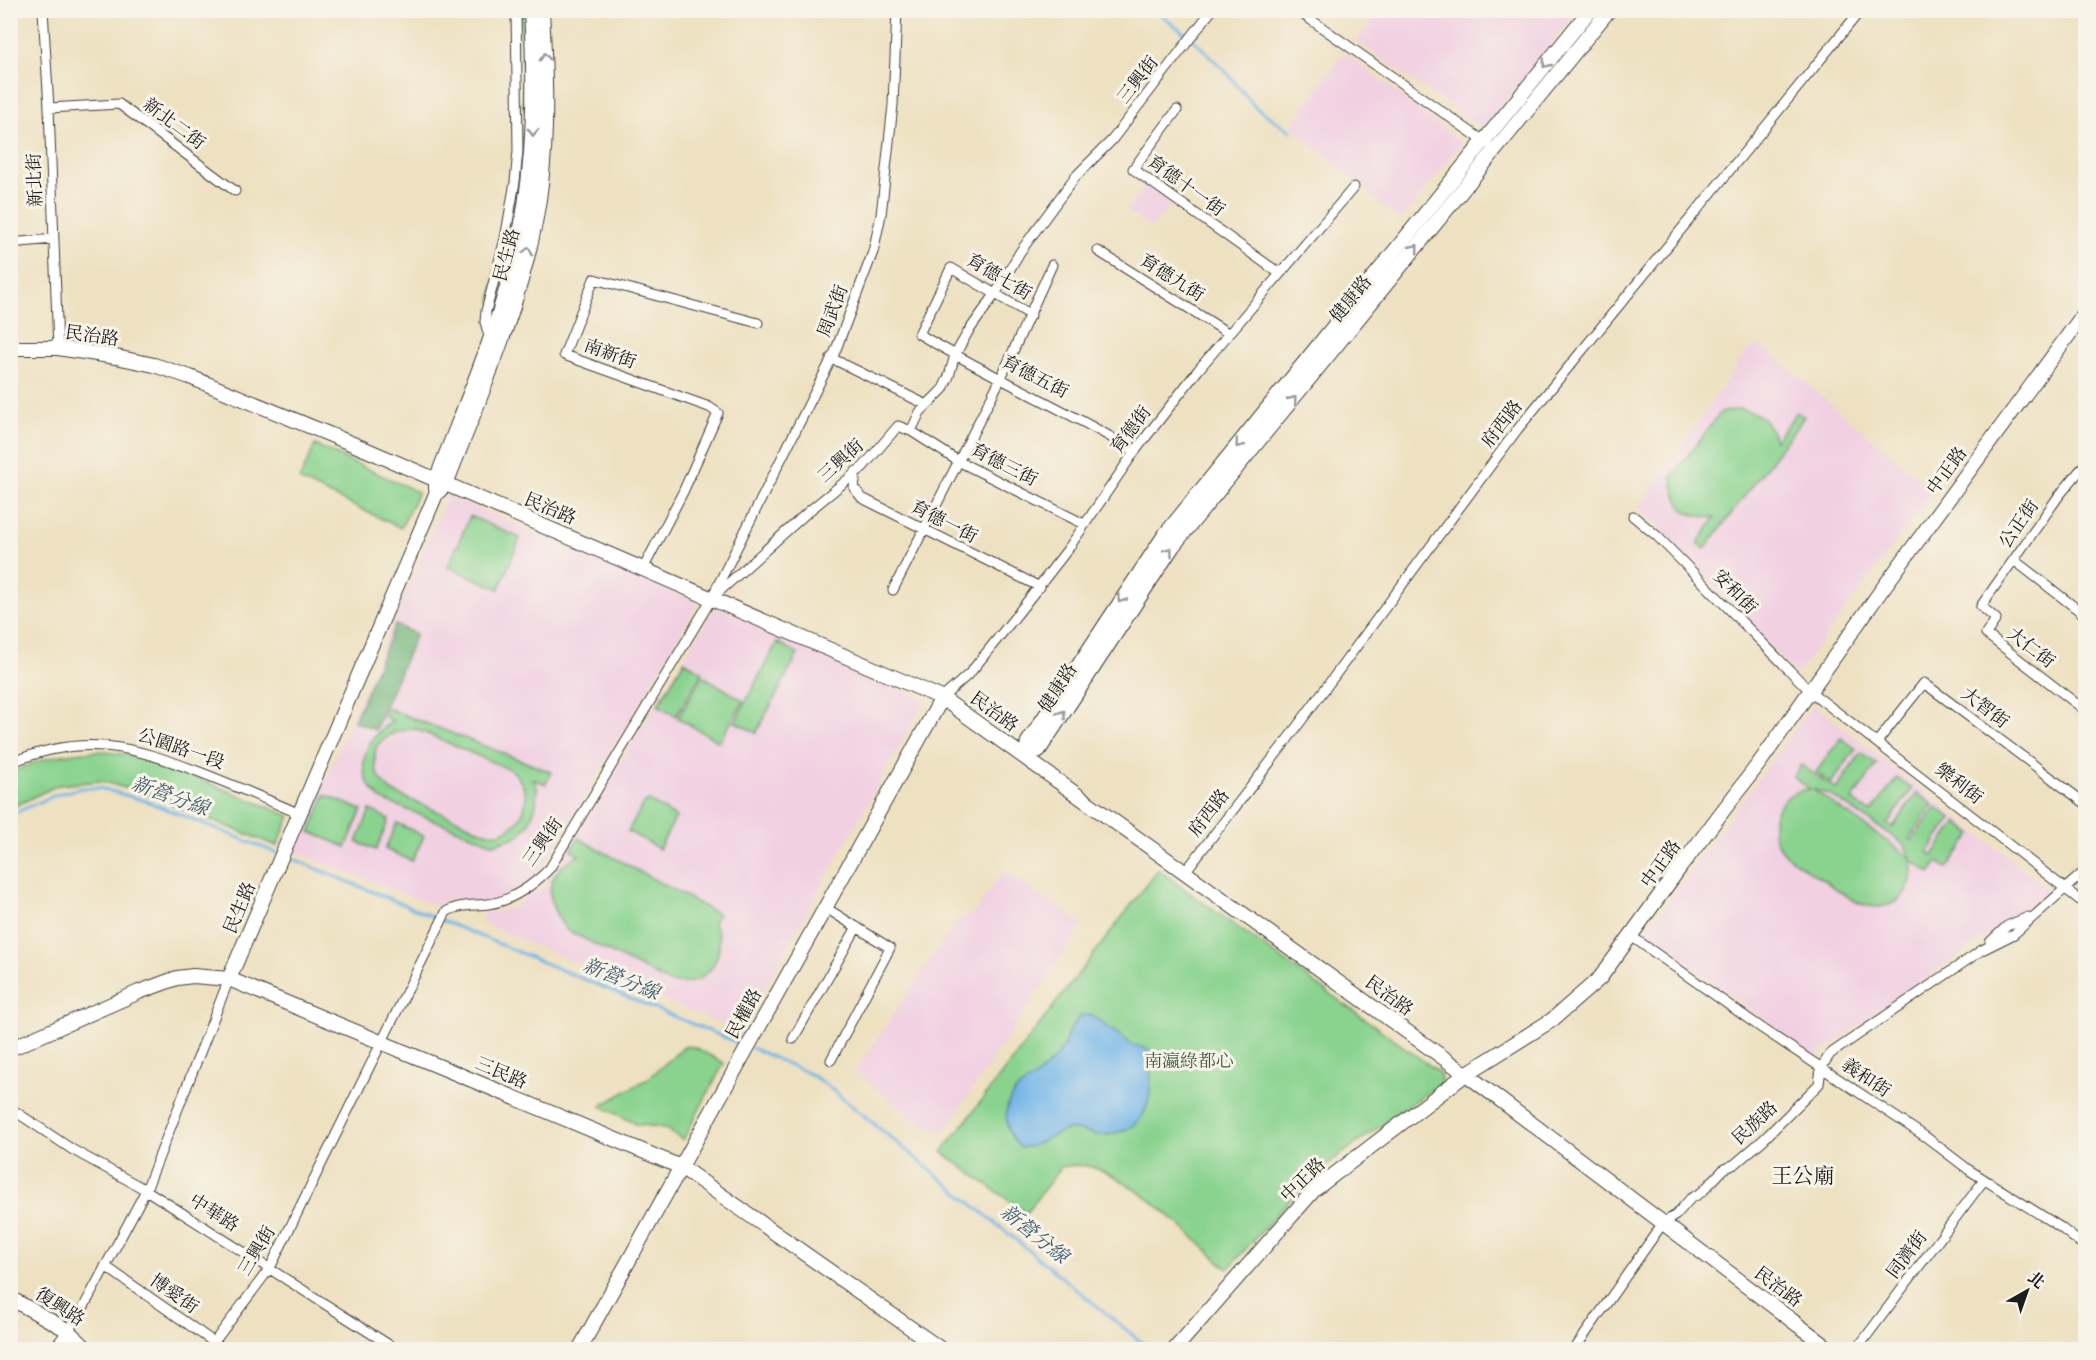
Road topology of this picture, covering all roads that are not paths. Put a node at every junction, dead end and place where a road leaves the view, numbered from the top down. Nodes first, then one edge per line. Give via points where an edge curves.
1 (43, 10) edge
2 (516, 10) edge
3 (531, 10) edge
4 (542, 10) edge
5 (897, 10) edge
6 (1212, 10) edge
7 (1297, 10) edge
8 (1590, 10) edge
9 (1609, 10) edge
10 (1861, 10) edge
11 (49, 108) junction
12 (1177, 110) dead end
13 (1490, 145) junction
14 (1354, 187) dead end
15 (235, 191) dead end
16 (54, 239) junction
17 (10, 243) edge
18 (1098, 251) dead end
19 (1052, 265) dead end
20 (1279, 273) junction
21 (996, 293) junction
22 (2085, 311) edge
23 (1031, 315) junction
24 (758, 323) dead end
25 (1228, 333) junction
26 (919, 334) joint
27 (490, 340) junction
28 (10, 348) edge
29 (58, 348) junction
30 (955, 356) junction
31 (831, 358) junction
32 (1001, 378) junction
33 (927, 405) junction
34 (911, 431) junction
35 (1135, 451) junction
36 (958, 461) junction
37 (2085, 463) edge
38 (856, 471) junction
39 (439, 486) junction
40 (1633, 516) dead end
41 (1084, 524) junction
42 (924, 531) junction
43 (2014, 560) junction
44 (644, 569) junction
45 (1040, 587) junction
46 (893, 590) dead end
47 (712, 598) junction
48 (1981, 606) joint
49 (2085, 616) edge
50 (1811, 692) junction
51 (942, 698) junction
52 (2085, 711) edge
53 (1877, 742) junction
54 (1024, 756) junction
55 (10, 762) edge
56 (2085, 804) edge
57 (300, 814) junction
58 (2085, 870) edge
59 (1185, 872) junction
60 (2065, 889) junction
61 (2085, 906) edge
62 (826, 908) junction
63 (856, 927) junction
64 (1631, 936) junction
65 (229, 979) junction
66 (793, 1039) dead end
67 (382, 1043) junction
68 (10, 1049) edge
69 (831, 1060) dead end
70 (1821, 1068) junction
71 (1466, 1074) junction
72 (10, 1108) edge
73 (681, 1167) junction
74 (1984, 1180) junction
75 (146, 1190) junction
76 (1663, 1223) junction
77 (2085, 1245) edge
78 (105, 1266) junction
79 (270, 1268) junction
80 (10, 1298) edge
81 (67, 1330) junction
82 (211, 1346) edge
83 (940, 1349) edge
84 (1177, 1349) edge
85 (53, 1350) edge
86 (88, 1350) edge
87 (225, 1350) edge
88 (397, 1350) edge
89 (579, 1350) edge
90 (1574, 1350) edge
91 (1831, 1350) edge
92 (1856, 1350) edge

1 - 11 street, 新北街
2 - 27 street, 民生路 via 518,151 513,203 486,311
3 -> 27 street, 民生路 via 532,151 520,233
39 -> 4 street, 民生路 via 497,350 532,232 544,150
5 - 31 street, 周武街 via 893,105 881,214 873,252
6 - 21 street, 三興街 via 1112,140 1060,196
7 - 13 street
8 -> 13 street, 健康路
9 - 13 street, 健康路
10 - 59 street, 府西路 via 1517,430
11 - 15 street, 新北二街 via 119,104
11 - 16 street, 新北街
12 - 20 street, 育德十一街 via 1133,170
13 - 54 street, 健康路 via 1195,508 1039,750
14 - 20 street, 育德街
16 - 17 street
16 - 29 street, 新北街
18 - 25 street, 育德九街
19 - 23 street
20 - 25 street, 育德街
21 - 23 street, 育德七街
21 - 26 street, 育德七街 via 951,268
21 - 30 street, 三興街
22 - 50 street, 中正路
23 - 32 street
24 - 44 street, 南新街 via 594,279 564,355 718,413
25 - 35 street, 育德街
26 - 30 street, 育德五街
27 - 39 street, 民生路
28 - 29 street, 民治路
29 - 39 street, 民治路 via 154,365 190,377
30 - 32 street, 育德五街
30 - 33 street, 三興街 via 943,389
31 - 33 street
31 - 47 street, 周武街
32 - 35 street, 育德五街
32 - 36 street
33 - 34 street, 三興街
34 - 36 street, 育德三街
34 - 38 street, 三興街 via 898,426
35 - 41 street, 育德街
36 - 41 street, 育德三街
36 - 42 street
37 - 43 street, 公正街
38 - 42 street, 育德一街 via 854,488 862,498
38 - 47 street, 三興街
39 - 44 street, 民治路
39 - 57 street, 民生路
40 - 50 street, 安和街
41 - 45 street, 育德街
42 - 45 street, 育德一街
42 - 46 street
43 - 48 street, 公正街
43 - 49 street
44 - 47 street, 民治路
45 - 51 street, 育德街 via 970,673
47 - 51 street, 民治路
47 - 67 street, 三興街 via 550,868 502,901 454,907 446,912
48 - 52 street, 大仁街 via 1996,619 1986,634
50 - 53 street, 樂利街
50 - 64 street, 中正路
51 - 54 street, 民治路
51 - 62 street, 民權路
53 - 56 street, 大智街 via 1924,683
53 - 60 street, 樂利街
54 - 59 street, 民治路
55 - 57 street, 公園路一段 via 65,746 128,748 160,756
57 - 65 street, 民生路
58 - 60 street, 民族路
59 - 71 street, 民治路
60 - 61 street, 樂利街
60 - 70 street, 民族路 via 2014,934 1982,950 1830,1054
62 - 63 street
62 - 73 street, 民權路
63 - 66 street
63 - 69 street via 890,948
64 - 70 street, 義和街
64 - 71 street, 中正路 via 1600,978 1552,1020
65 - 67 street, 三民路
65 - 68 street, 三民路 via 177,978
65 - 75 street, 民生路
67 - 73 street, 三民路
67 - 79 street, 三興街
70 - 74 street, 義和街
70 - 76 street, 民族路 via 1819,1084 1763,1140
71 - 76 street, 民治路
71 - 84 street, 中正路 via 1314,1190
72 - 75 street, 中華路 via 73,1150
73 - 83 street, 三民路
73 - 89 street, 民權路
74 - 77 street, 義和街
74 - 92 street, 同濟街
75 - 78 street, 民生路
75 - 79 street, 中華路
76 - 90 street, 民族路
76 - 91 street, 民治路
78 - 81 street, 民生路 via 80,1314
78 - 82 street, 博愛街
79 - 82 street, 三興街
79 - 88 street, 中華路
80 - 81 street, 復興路
81 - 85 street, 民生路
81 - 86 street, 復興路
82 - 87 street, 博愛街

